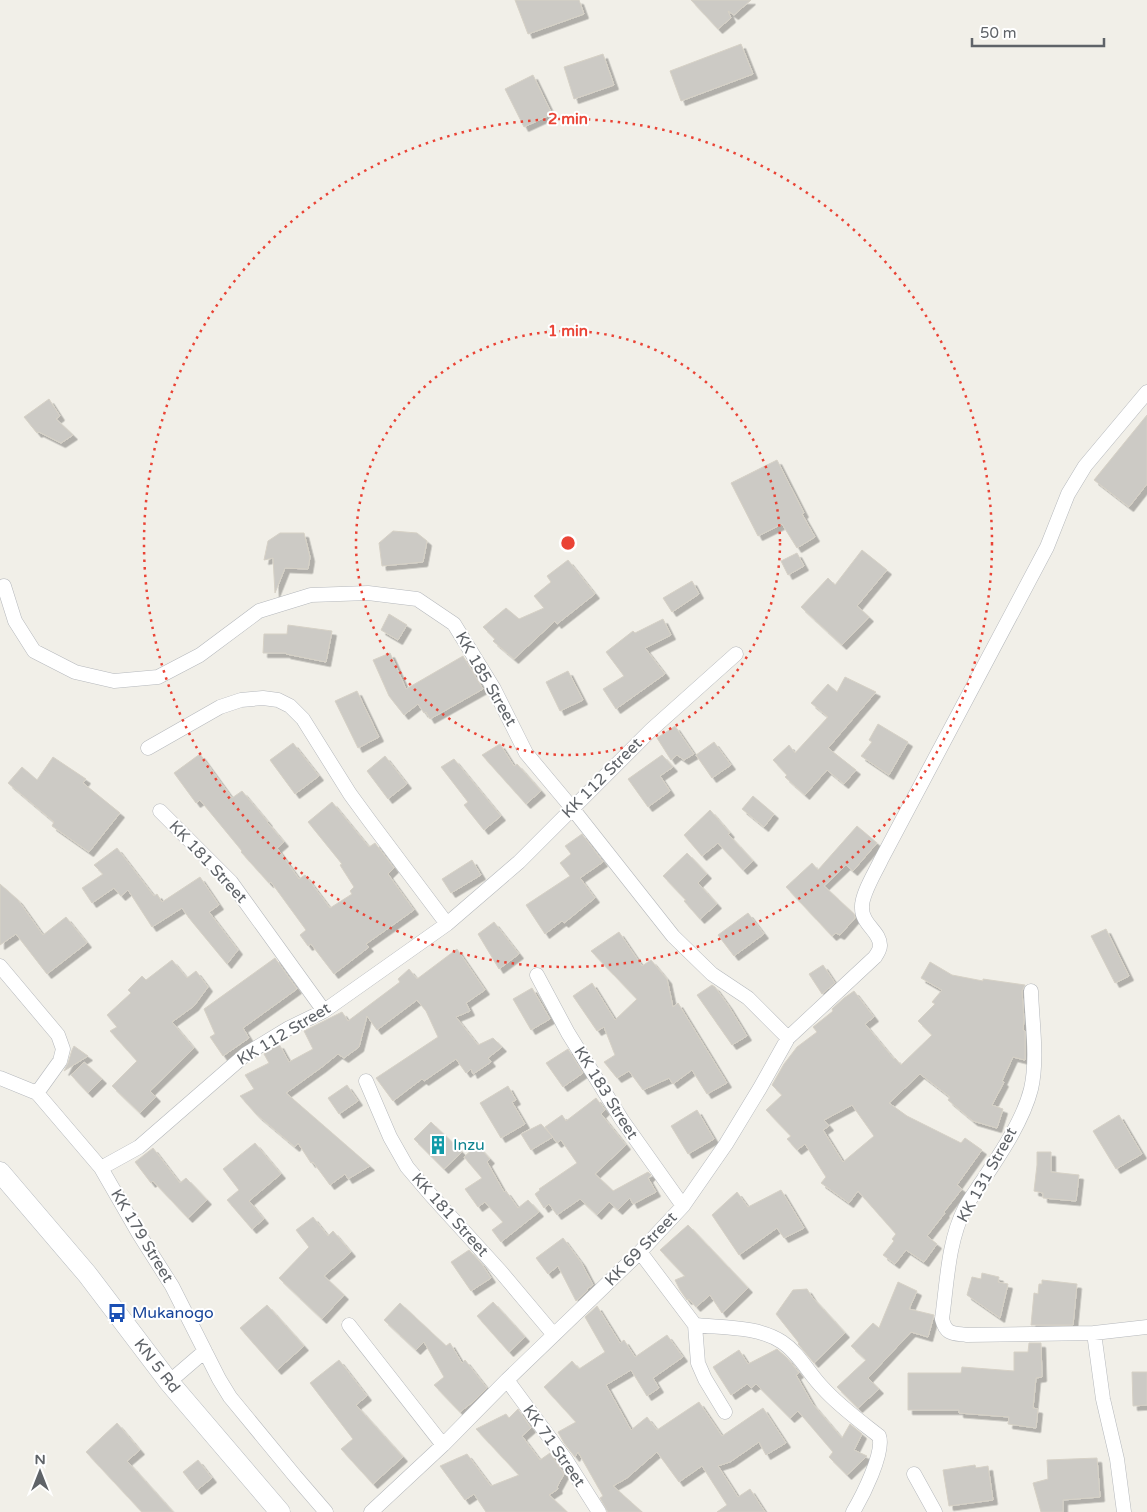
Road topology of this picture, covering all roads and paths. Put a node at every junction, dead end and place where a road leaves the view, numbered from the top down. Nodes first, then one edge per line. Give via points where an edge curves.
1 (1147, 392) edge
2 (4, 586) dead end
3 (736, 654) dead end
4 (148, 748) dead end
5 (572, 808) junction
6 (160, 811) dead end
7 (447, 924) junction
8 (0, 966) edge
9 (537, 975) dead end
10 (1031, 991) dead end
11 (324, 1011) junction
12 (788, 1038) junction
13 (0, 1078) edge
14 (366, 1082) dead end
15 (37, 1093) junction
16 (101, 1168) junction
17 (0, 1172) edge
18 (683, 1206) junction
19 (640, 1252) junction
20 (348, 1325) dead end
21 (695, 1325) junction
22 (1147, 1326) edge
23 (1094, 1333) junction
24 (554, 1336) junction
25 (205, 1351) junction
26 (507, 1380) junction
27 (169, 1382) junction
28 (724, 1412) dead end
29 (443, 1446) junction
30 (914, 1474) dead end
31 (280, 1512) edge
32 (326, 1512) edge
33 (371, 1512) edge
34 (599, 1512) edge
35 (853, 1512) edge
36 (935, 1512) edge
37 (1124, 1512) edge

1 - 12 street, KK 69 Street via 1085,466 1068,494 1047,547 873,877 862,907 864,921 878,936 880,946 875,957
2 - 5 street, KK 185 Street via 15,621 34,651 75,672 114,681 158,677 200,655 258,611 311,595 368,593 417,599 454,624 494,689 526,753
3 - 5 street, KK 112 Street via 651,730
4 - 7 street via 220,707 241,700 263,698 290,706 303,719 350,794
5 - 7 street, KK 112 Street via 518,862
5 - 12 street, KK 185 Street via 674,936 712,974 748,998
6 - 11 street, KK 181 Street via 231,882
7 - 11 street, KK 112 Street
8 - 15 street via 58,1034 63,1049 60,1061
9 - 18 street, KK 183 Street via 568,1033 622,1120
10 - 23 street, KK 131 Street via 1034,1066 1030,1090 1024,1110 1002,1151 964,1209 955,1235 942,1319 948,1332 967,1336
11 - 16 street, KK 112 Street via 246,1054 139,1147
12 - 18 street, KK 69 Street via 726,1144
13 - 15 street
14 - 24 street, KK 181 Street via 390,1137 407,1166
15 - 16 street, KK 179 Street
16 - 25 street, KK 179 Street via 172,1286
17 - 27 main road, KN 5 Rd via 87,1274
18 - 19 street, KK 69 Street
19 - 21 street
19 - 24 street, KK 69 Street
20 - 29 street
21 - 28 street via 698,1363
21 - 35 street via 763,1333 782,1342 835,1400 879,1436 878,1454 866,1490
22 - 23 street, KK 131 Street
23 - 37 street via 1102,1398 1117,1459
24 - 26 street, KK 69 Street
25 - 27 street
25 - 32 street, KK 179 Street via 230,1396
26 - 29 street, KK 69 Street
26 - 34 street, KK 71 Street via 566,1460
27 - 31 main road, KN 5 Rd
29 - 33 street, KK 69 Street
30 - 36 street

